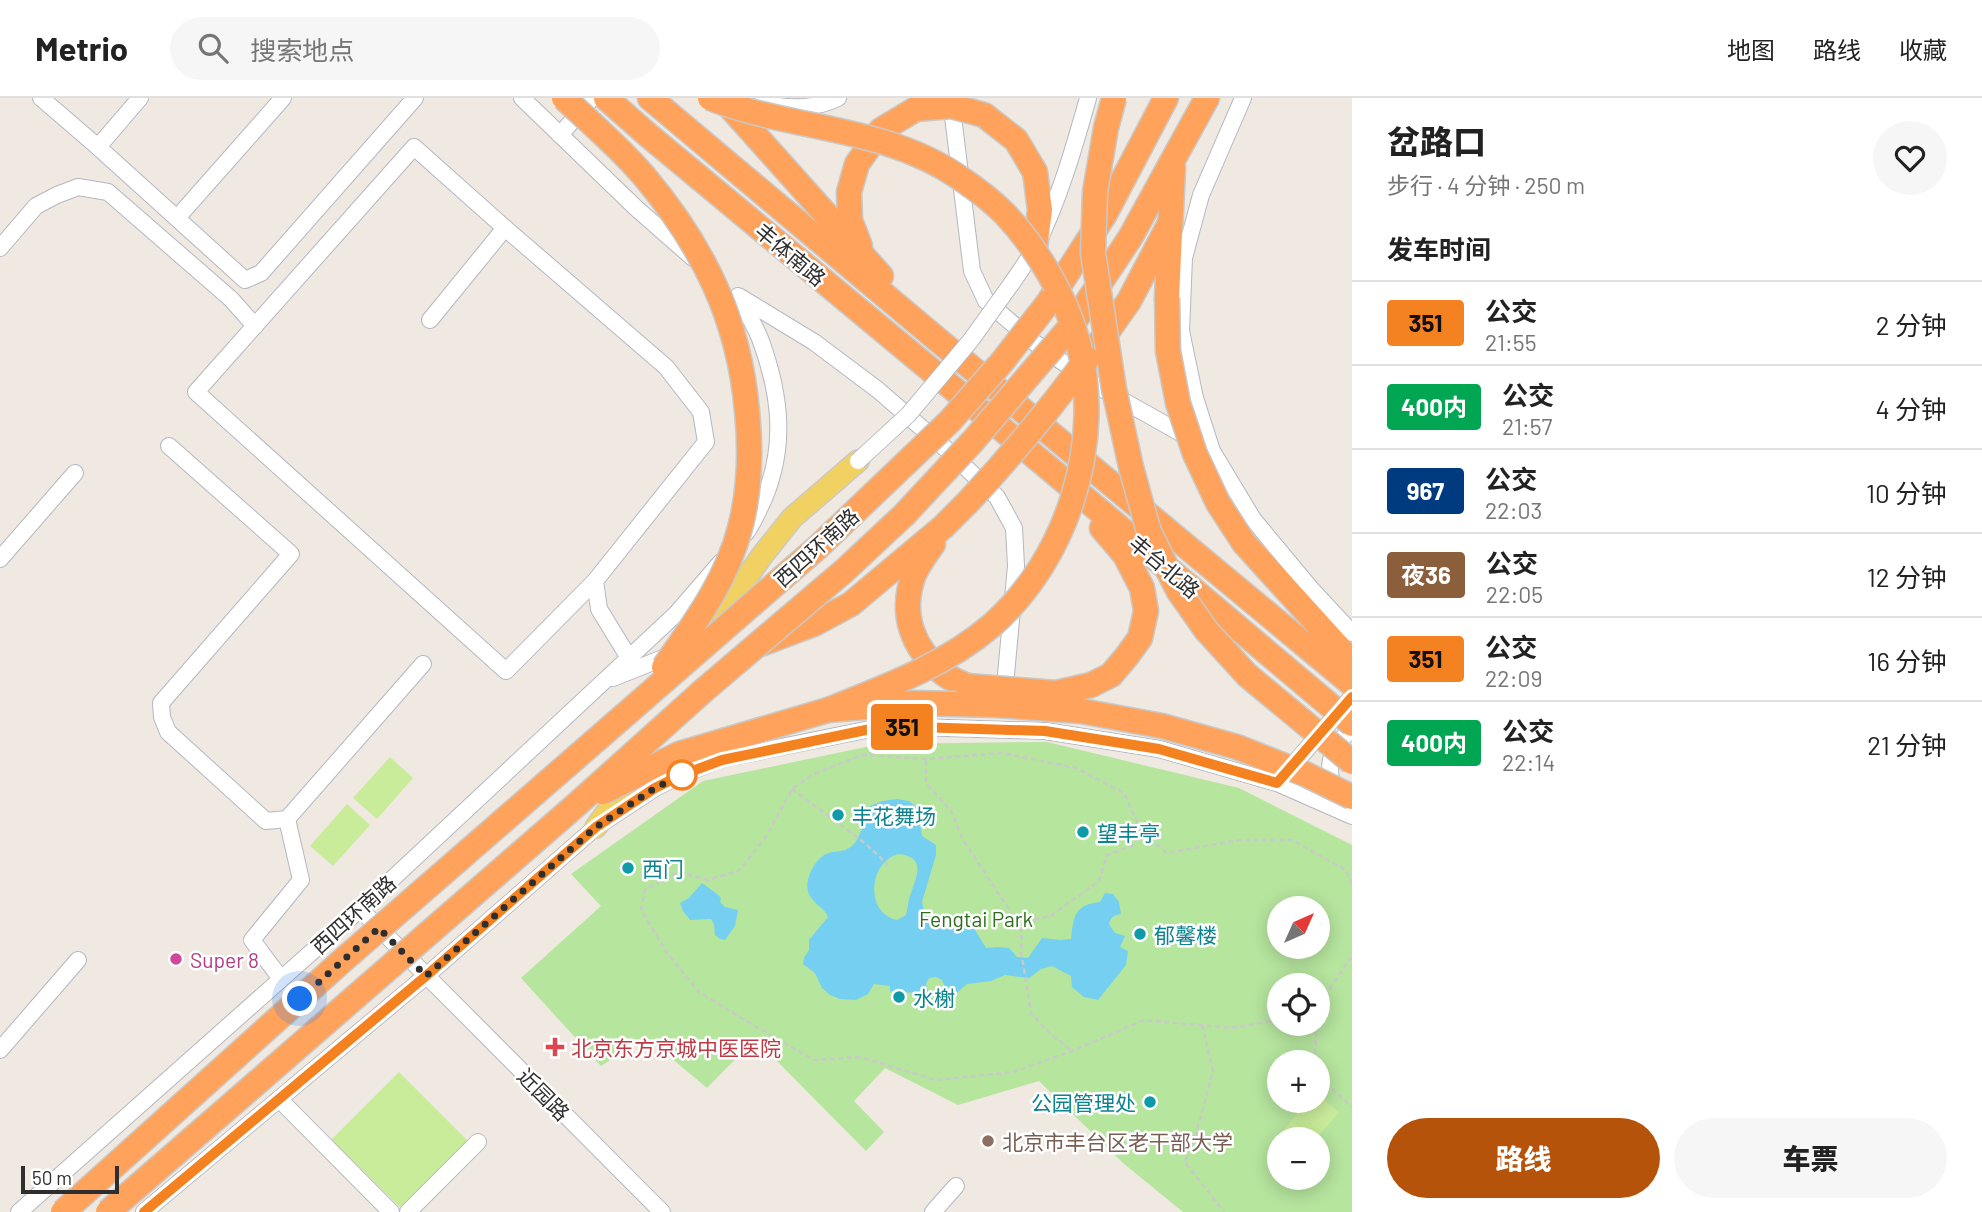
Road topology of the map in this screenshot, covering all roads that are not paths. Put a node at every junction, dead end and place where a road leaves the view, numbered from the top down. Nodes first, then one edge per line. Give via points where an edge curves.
1 (41, 98) edge
2 (140, 98) edge
3 (283, 98) edge
4 (415, 98) edge
5 (523, 98) edge
6 (564, 98) edge
7 (592, 98) edge
8 (607, 98) edge
9 (710, 98) edge
10 (722, 98) edge
11 (741, 98) edge
12 (838, 98) edge
13 (951, 98) edge
14 (1088, 98) edge
15 (1114, 98) edge
16 (1166, 98) edge
17 (1207, 98) edge
18 (1243, 98) edge
19 (658, 105) edge
20 (561, 135) junction
21 (98, 147) junction
22 (1174, 160) junction
23 (177, 218) junction
24 (1170, 223) junction
25 (505, 228) junction
26 (0, 248) edge
27 (1035, 248) junction
28 (864, 256) junction
29 (738, 296) junction
30 (430, 320) dead end
31 (255, 326) junction
32 (932, 335) junction
33 (998, 390) joint
34 (977, 409) joint
35 (169, 446) dead end
36 (1212, 451) junction
37 (858, 461) joint
38 (75, 473) dead end
39 (1056, 474) junction
40 (943, 527) junction
41 (0, 559) edge
42 (594, 581) junction
43 (1352, 633) edge
44 (1310, 634) junction
45 (701, 643) junction
46 (763, 643) joint
47 (629, 658) junction
48 (1352, 662) edge
49 (423, 664) dead end
50 (604, 682) junction
51 (1352, 684) edge
52 (644, 697) junction
53 (1352, 697) edge
54 (828, 710) junction
55 (676, 717) junction
56 (1352, 725) edge
57 (1001, 730) junction
58 (1352, 762) edge
59 (1277, 783) junction
60 (575, 806) junction
61 (1349, 808) edge
62 (287, 819) junction
63 (596, 827) junction
64 (360, 909) junction
65 (379, 928) junction
66 (405, 954) junction
67 (78, 960) dead end
68 (426, 976) junction
69 (281, 979) junction
70 (0, 1050) edge
71 (279, 1099) junction
72 (478, 1142) dead end
73 (956, 1186) dead end
74 (19, 1212) edge
75 (61, 1212) edge
76 (110, 1212) edge
77 (144, 1212) edge
78 (391, 1212) edge
79 (408, 1212) edge
80 (662, 1212) edge
81 (933, 1212) edge

1 - 21 street
2 - 21 street
3 - 23 street
4 - 23 street via 261,273 245,280
5 - 20 street
6 - 52 highway, bridge via 643,176 706,266 724,304 745,395 750,440 748,489 729,561 712,595
7 - 20 street
8 - 34 highway, 丰体南路
9 - 54 highway, bridge via 767,117 909,150 958,177 1004,214 1040,259 1078,342 1085,390 1079,475 1069,512 1025,591 992,625 952,655
10 - 28 highway
11 - 12 street via 802,109
13 - 36 street via 972,271 986,301 1035,343 1099,387
14 - 27 street, 西四环南路 via 1073,152
15 - 58 highway, bridge via 1095,192 1093,253 1114,389 1149,532 1178,590 1206,630 1247,675
16 - 52 highway, 西四环南路, bridge via 1105,214 1048,303 1002,362 950,421 818,547
17 - 22 highway, 西四环南路
18 - 36 street via 1202,195 1184,258 1181,331
19 - 32 highway, 丰体南路
20 - 29 street via 636,208
21 - 23 street
22 - 24 highway
22 - 60 highway, 西四环南路, bridge via 1130,238 1072,325 973,441 844,571
24 - 40 highway, bridge via 1129,301 1098,345 1037,425
24 - 44 highway, bridge via 1168,351 1178,403 1195,454 1218,503
25 - 30 street
25 - 31 street via 414,147
25 - 42 street via 666,366 701,412 706,442
26 - 31 street via 36,206 57,195 78,187 108,192 231,299
27 - 28 highway, bridge via 1040,210 1035,172 1016,140 984,115 951,106 916,109 881,130 857,164 849,192 850,220
27 - 37 street, 西四环南路, bridge via 971,341 908,415
28 - 32 highway
29 - 47 street via 762,342 778,398 779,445 769,486 751,526 677,614
29 - 57 street via 814,342 878,390 997,497 1014,528 1016,566
31 - 42 street via 196,392 506,671
32 - 33 highway, 丰体南路
33 - 44 highway, 丰台北路
34 - 39 highway, 丰台北路
35 - 62 street via 291,554 161,703 162,717 168,732 266,821
36 - 43 street via 1253,519
37 - 45 main road, 西四环南路 via 792,518
38 - 41 street
39 - 40 highway, bridge via 1125,555 1143,588 1146,611 1140,638 1111,675 1091,685 1056,693 967,686 945,675 921,652 907,606 913,576
39 - 56 highway, 丰台北路, bridge
40 - 46 highway via 851,604
42 - 47 street via 599,609
44 - 48 highway
44 - 51 highway, 丰台北路
45 - 50 street, 西四环南路
45 - 65 main road, 西四环南路
46 - 55 main road, 西四环南路
47 - 50 street
49 - 62 street
50 - 64 street, 西四环南路
52 - 75 highway, 西四环南路, bridge
53 - 59 street
54 - 60 highway, bridge via 679,754
54 - 61 highway, bridge via 913,702 996,705 1081,711 1162,726 1237,747 1305,774
55 - 63 main road
55 - 66 main road, 西四环南路
56 - 61 street via 1332,752 1330,765 1335,797
57 - 59 street via 1045,731 1159,749
57 - 63 street via 885,726 722,760 655,788
59 - 61 street
60 - 76 highway, 西四环南路, bridge
62 - 69 street via 301,880 252,940
63 - 68 street
64 - 65 street, 近园路
64 - 69 street, 西四环南路
65 - 66 street, 近园路
65 - 75 main road, 西四环南路
66 - 68 street, 近园路
66 - 76 main road, 西四环南路
67 - 70 street
68 - 71 street
68 - 80 street, 近园路
69 - 74 street, 西四环南路
71 - 77 street
71 - 78 street
72 - 79 street
73 - 81 street

